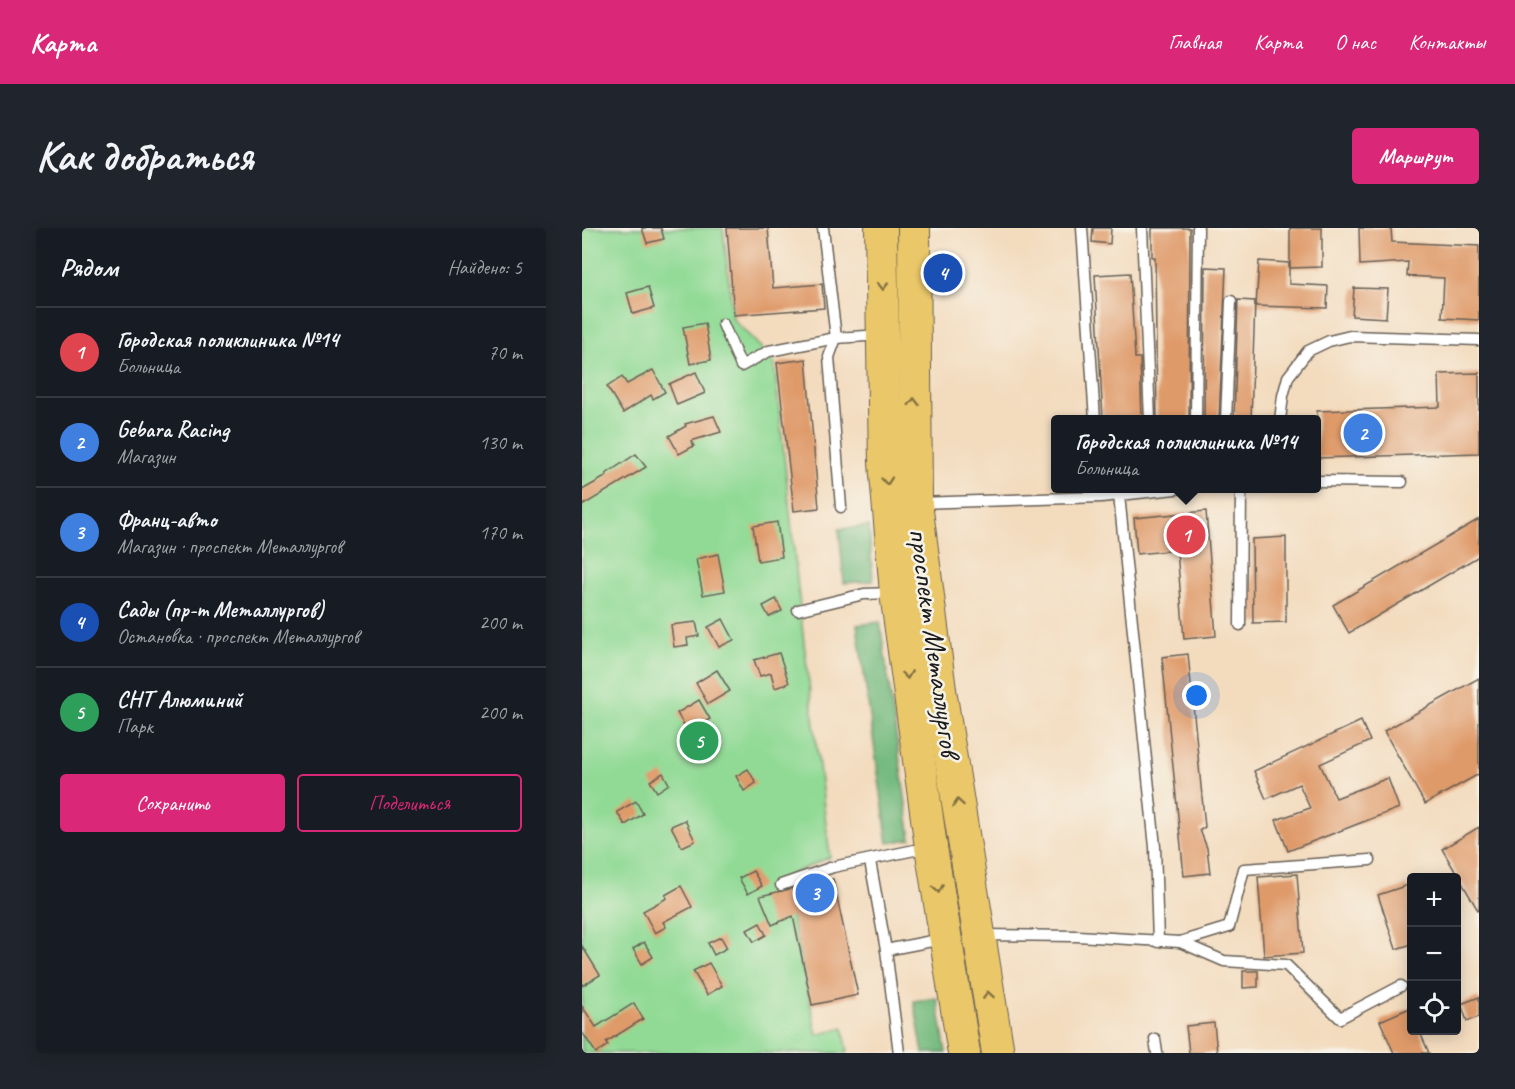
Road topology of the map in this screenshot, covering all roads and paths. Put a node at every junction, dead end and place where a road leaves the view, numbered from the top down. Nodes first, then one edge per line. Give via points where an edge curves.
1 (824, 228) edge
2 (881, 228) edge
3 (914, 228) edge
4 (1082, 228) edge
5 (1142, 228) edge
6 (1198, 228) edge
7 (1231, 301) dead end
8 (723, 324) dead end
9 (884, 334) junction
10 (836, 338) junction
11 (1479, 340) edge
12 (1095, 415) edge
13 (1150, 415) edge
14 (1196, 415) edge
15 (1226, 415) edge
16 (1281, 415) edge
17 (1321, 481) edge
18 (1402, 482) dead end
19 (1100, 493) edge
20 (1133, 493) edge
21 (1241, 493) edge
22 (1119, 495) junction
23 (916, 503) junction
24 (841, 507) dead end
25 (896, 592) junction
26 (798, 610) dead end
27 (1240, 624) dead end
28 (931, 847) junction
29 (1370, 860) dead end
30 (870, 861) junction
31 (781, 885) dead end
32 (978, 935) junction
33 (945, 939) junction
34 (1158, 942) junction
35 (1180, 942) junction
36 (886, 950) junction
37 (1401, 986) dead end
38 (1155, 1039) dead end
39 (899, 1053) edge
40 (964, 1053) edge
41 (998, 1053) edge
42 (1157, 1053) edge

1 - 10 lane
2 -> 9 main road, проспект Металлургов
23 -> 3 main road, проспект Металлургов
4 - 12 lane
5 - 13 lane
6 - 14 lane
7 - 15 lane
8 - 10 lane via 741,366 769,351
9 - 10 lane
9 -> 25 main road, проспект Металлургов via 885,463
10 - 24 lane via 829,357
11 - 16 lane via 1350,336 1329,342 1308,351 1288,377
17 - 18 lane
19 - 22 lane
19 - 23 lane
20 - 22 lane
21 - 27 lane
22 - 34 lane via 1155,847
32 -> 23 main road, проспект Металлургов
25 - 26 lane via 864,594
25 -> 28 main road, проспект Металлургов
28 - 30 lane
28 -> 33 main road, проспект Металлургов
29 - 35 lane via 1244,870 1229,927
30 - 31 lane via 833,867
30 - 36 lane
32 - 34 lane
41 -> 32 main road, проспект Металлургов
33 - 36 lane
33 - 40 main road, проспект Металлургов
34 - 35 lane
35 - 37 lane via 1224,961 1286,965 1340,1018
36 - 39 lane
38 - 42 lane

